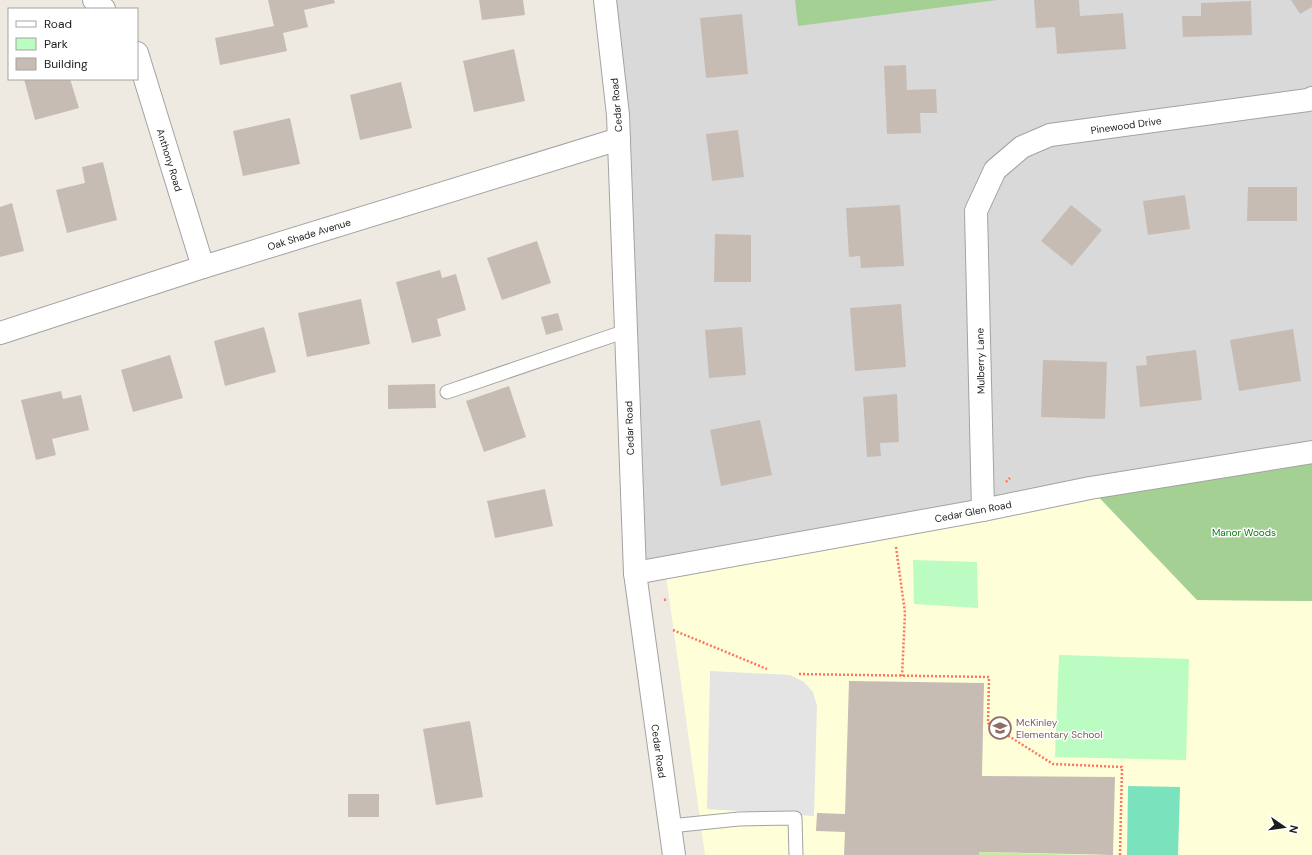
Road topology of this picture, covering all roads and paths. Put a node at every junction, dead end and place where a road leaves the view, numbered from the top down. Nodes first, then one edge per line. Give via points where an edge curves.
1 (94, 0) edge
2 (605, 0) edge
3 (103, 8) edge
4 (138, 56) edge
5 (1312, 98) edge
6 (619, 139) junction
7 (976, 211) joint
8 (203, 267) junction
9 (626, 331) junction
10 (0, 333) edge
11 (447, 392) dead end
12 (1312, 452) edge
13 (983, 510) junction
14 (896, 545) dead end
15 (635, 573) junction
16 (668, 599) dead end
17 (664, 600) dead end
18 (673, 630) dead end
19 (767, 669) dead end
20 (799, 674) dead end
21 (902, 676) junction
22 (670, 826) junction
23 (674, 855) edge
24 (796, 855) edge
25 (1120, 855) edge

1 - 3 street
2 - 6 street, Cedar Road
4 - 8 street, Anthony Road
5 - 7 street, Pinewood Drive via 1050,135 1022,146 995,170
6 - 8 street, Oak Shade Avenue
6 - 9 street, Cedar Road
7 - 13 street, Mulberry Lane
8 - 10 street, Oak Shade Avenue
9 - 11 lane
9 - 15 street, Cedar Road
12 - 13 street, Cedar Glen Road via 1090,488
13 - 15 street, Cedar Glen Road
14 - 21 path via 905,614
15 - 22 street, Cedar Road
16 - 17 path
18 - 19 path
20 - 21 path
21 - 25 path via 989,677 988,723 1053,764 1122,767
22 - 23 street, Cedar Road
22 - 24 lane via 739,819 796,818

